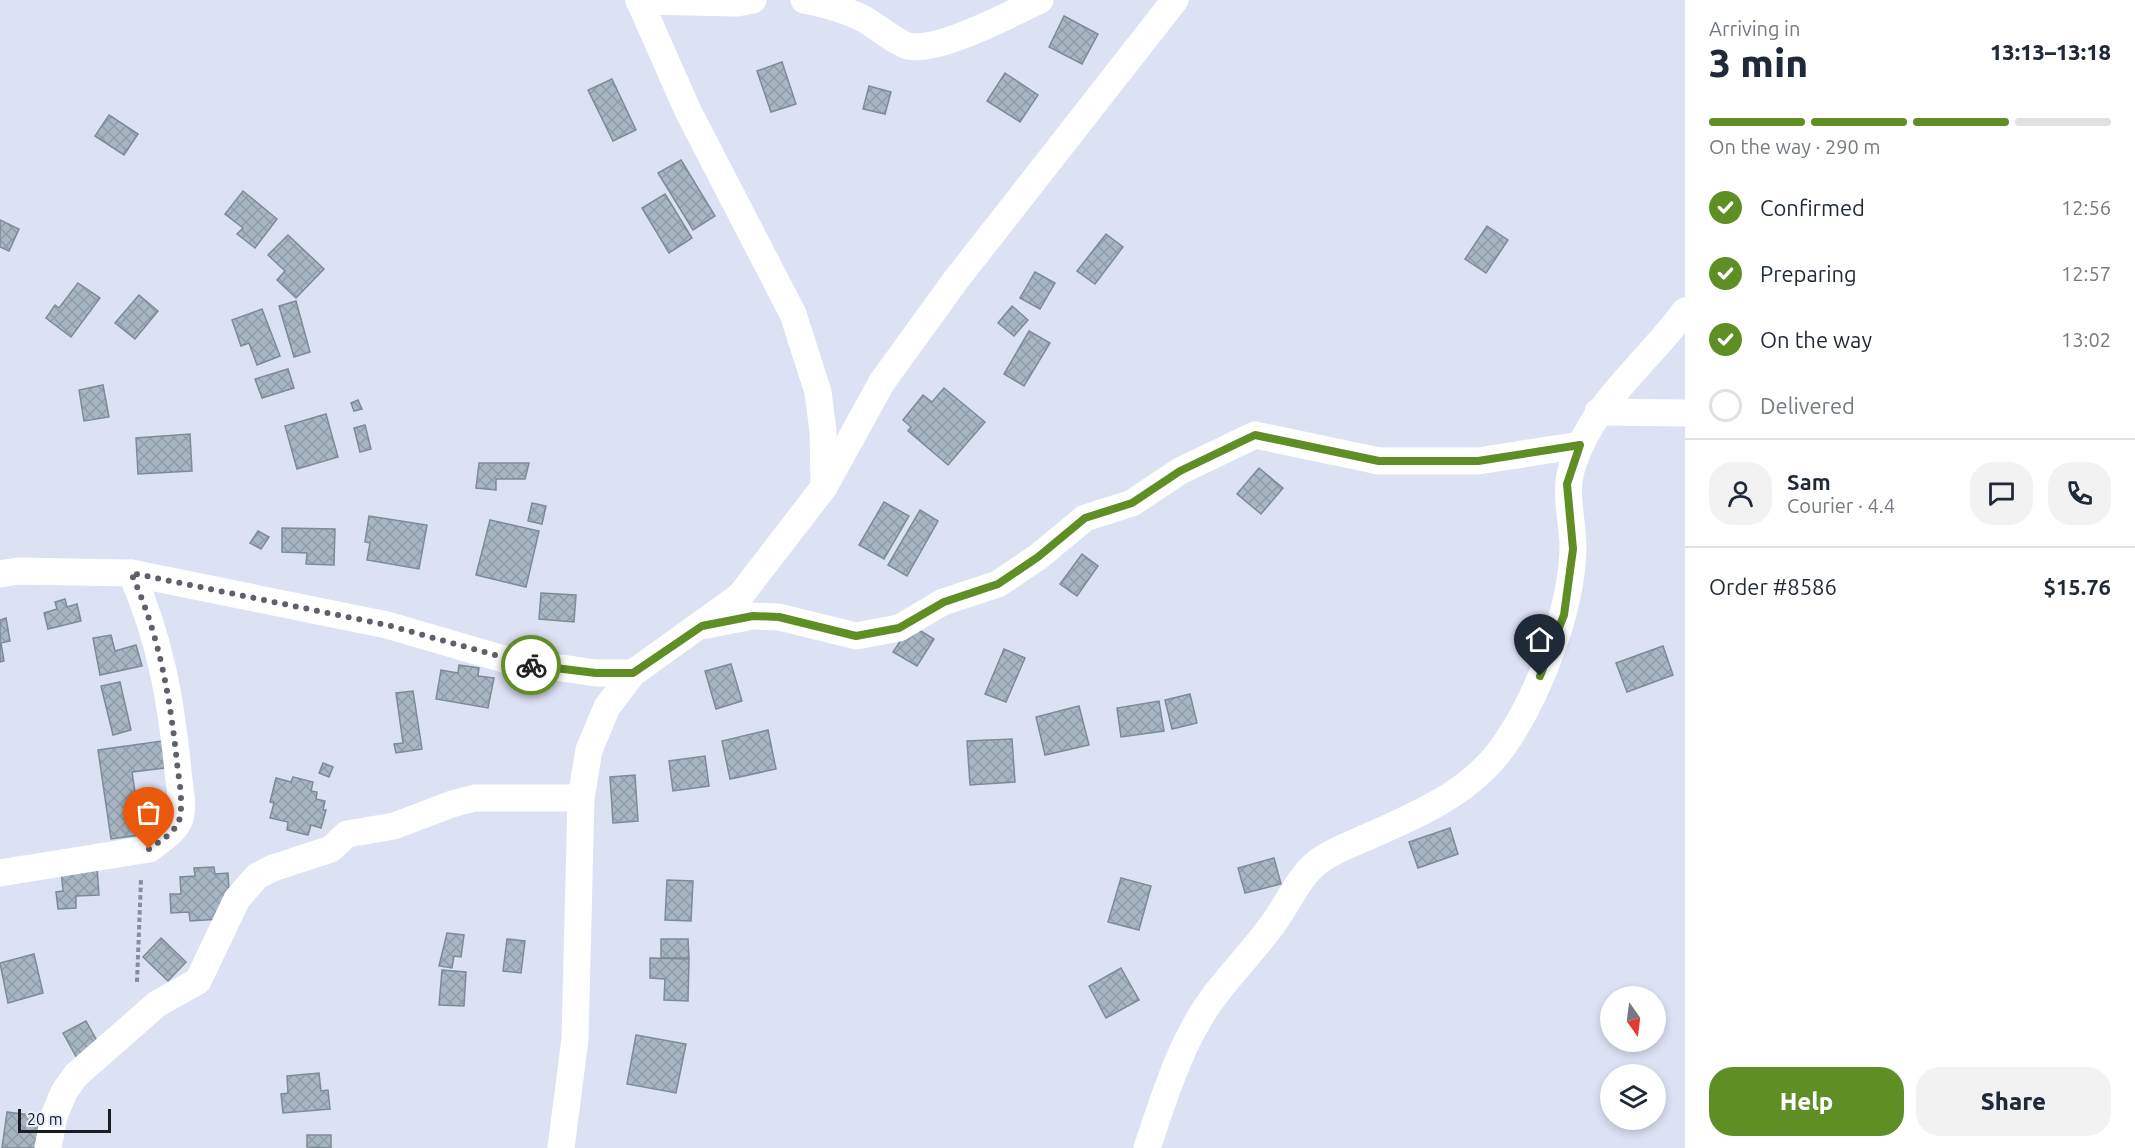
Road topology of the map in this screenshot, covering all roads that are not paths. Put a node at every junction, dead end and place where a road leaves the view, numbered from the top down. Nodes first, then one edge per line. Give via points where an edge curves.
1 (639, 0) edge
2 (753, 0) edge
3 (804, 0) edge
4 (1040, 0) edge
5 (1174, 0) edge
6 (1685, 311) edge
7 (1598, 412) junction
8 (1685, 413) edge
9 (1580, 445) junction
10 (824, 487) junction
11 (131, 573) junction
12 (0, 574) edge
13 (702, 626) junction
14 (633, 673) junction
15 (580, 798) junction
16 (0, 873) edge
17 (48, 1148) edge
18 (561, 1148) edge
19 (1147, 1148) edge

1 - 2 street
1 - 10 street via 688,111 793,314 818,392
3 - 4 street via 863,19 909,46 956,38
5 - 10 street via 882,382
6 - 7 street
7 - 8 street
7 - 9 street
9 - 13 street via 1478,461 1379,461 1255,435 1180,471 1132,503 1085,518 998,584 944,602 899,628 856,636 779,617 753,616
9 - 19 street via 1567,484 1573,549 1564,615 1510,738 1464,787 1430,809 1319,860 1214,996 1170,1077
10 - 13 street via 740,596
11 - 12 street
11 - 14 street via 387,625 518,662 596,673
11 - 16 street via 148,610 164,667 180,819 169,835 149,849
13 - 14 street
14 - 15 street via 608,707 589,750
15 - 17 street via 475,798 394,826 353,832 332,849 273,868 250,882 237,899 198,981 157,1004 76,1076 54,1116
15 - 18 street via 575,1039

